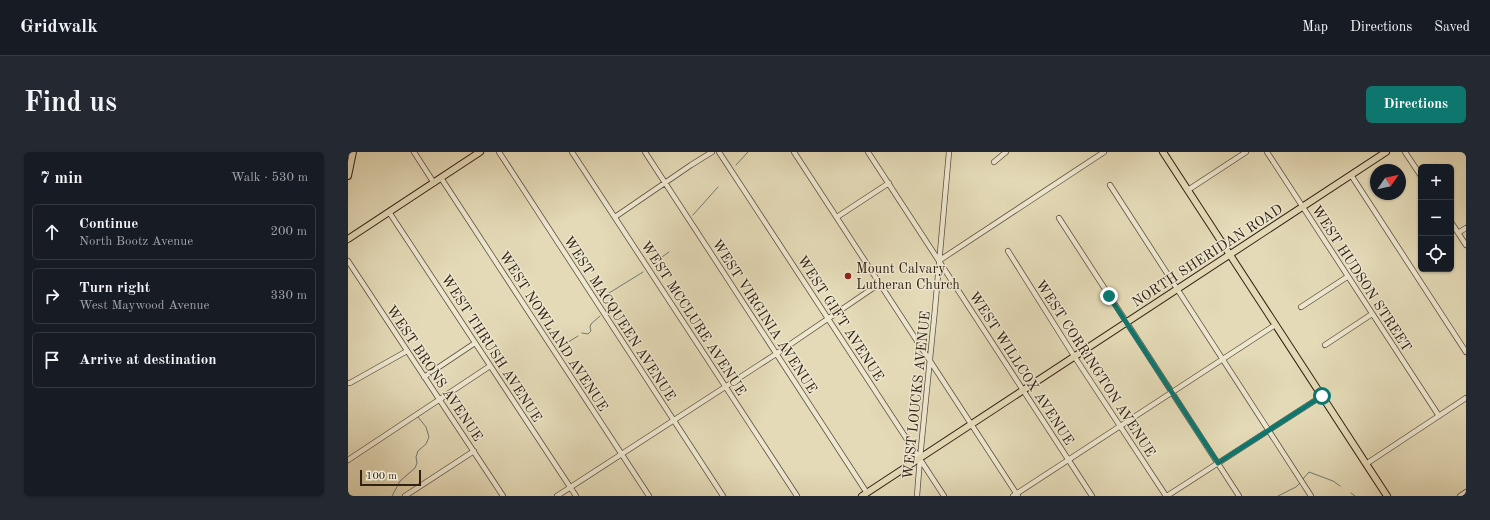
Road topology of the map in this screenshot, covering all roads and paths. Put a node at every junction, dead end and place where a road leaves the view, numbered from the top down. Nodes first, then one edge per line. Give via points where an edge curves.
1 (353, 152) edge
2 (414, 152) edge
3 (480, 152) edge
4 (499, 152) edge
5 (572, 152) edge
6 (645, 152) edge
7 (712, 152) edge
8 (719, 152) edge
9 (794, 152) edge
10 (868, 152) edge
11 (949, 152) edge
12 (1006, 152) edge
13 (1104, 152) edge
14 (1163, 152) edge
15 (1246, 152) edge
16 (1267, 152) edge
17 (1386, 152) edge
18 (1405, 152) edge
19 (994, 162) dead end
20 (1418, 172) edge
21 (1351, 175) junction
22 (348, 176) edge
23 (441, 178) junction
24 (434, 183) junction
25 (665, 183) junction
26 (889, 183) junction
27 (1110, 185) dead end
28 (1188, 190) junction
29 (1302, 207) junction
30 (389, 212) junction
31 (615, 217) junction
32 (837, 217) junction
33 (1058, 218) dead end
34 (1454, 227) edge
35 (1466, 228) edge
36 (1458, 233) junction
37 (348, 239) edge
38 (1466, 245) edge
39 (1008, 251) dead end
40 (1229, 255) junction
41 (940, 260) junction
42 (348, 262) edge
43 (1347, 277) junction
44 (879, 284) junction
45 (1177, 290) junction
46 (1301, 307) dead end
47 (1372, 314) junction
48 (828, 318) junction
49 (1126, 323) junction
50 (1275, 325) junction
51 (475, 343) junction
52 (1325, 345) dead end
53 (407, 351) junction
54 (1466, 352) edge
55 (776, 354) junction
56 (1074, 357) junction
57 (1223, 359) junction
58 (930, 360) junction
59 (490, 366) junction
60 (424, 377) junction
61 (348, 383) edge
62 (726, 386) junction
63 (1023, 391) junction
64 (1172, 393) junction
65 (1322, 396) junction
66 (1466, 398) edge
67 (439, 400) junction
68 (1439, 416) junction
69 (674, 420) junction
70 (971, 424) junction
71 (1120, 427) junction
72 (1268, 430) junction
73 (921, 444) junction
74 (911, 445) junction
75 (474, 451) junction
76 (622, 454) junction
77 (920, 458) junction
78 (348, 460) edge
79 (1068, 460) junction
80 (1218, 463) junction
81 (1366, 464) junction
82 (919, 471) junction
83 (928, 472) junction
84 (570, 488) junction
85 (1466, 492) edge
86 (864, 494) edge
87 (1016, 495) edge
88 (405, 496) edge
89 (503, 496) edge
90 (557, 496) edge
91 (576, 496) edge
92 (649, 496) edge
93 (723, 496) edge
94 (797, 496) edge
95 (917, 496) edge
96 (944, 496) edge
97 (1092, 496) edge
98 (1166, 496) edge
99 (1239, 496) edge
100 (1311, 496) edge
101 (1387, 496) edge
102 (1460, 496) edge

1 - 22 main road
2 - 24 street
3 - 23 main road
4 - 69 street, WEST MACQUEEN AVENUE
5 - 31 street, WEST MCCLURE AVENUE
6 - 25 street, WEST VIRGINIA AVENUE
7 - 25 street
8 - 48 street, WEST GIFT AVENUE
9 - 32 street
10 - 26 street, WEST WILLCOX AVENUE
11 - 41 street, WEST LOUCKS AVENUE
12 - 19 street
13 - 41 street
14 - 28 main road
15 - 28 street
16 - 29 street, WEST HUDSON STREET
17 - 21 main road, NORTH SHERIDAN ROAD
18 - 20 street
21 - 29 main road, NORTH SHERIDAN ROAD
21 - 54 street
23 - 24 main road
23 - 76 street, WEST NOWLAND AVENUE
24 - 30 main road
25 - 31 street
25 - 55 street, WEST VIRGINIA AVENUE
26 - 32 street
26 - 41 street, WEST WILLCOX AVENUE
27 - 45 street
28 - 40 main road
29 - 40 main road, NORTH SHERIDAN ROAD
29 - 43 street, WEST HUDSON STREET
30 - 37 main road
30 - 51 street, WEST THRUSH AVENUE
31 - 62 street, WEST MCCLURE AVENUE
32 - 44 street
33 - 49 street
34 - 36 street
35 - 36 street
36 - 38 street
39 - 56 street, WEST CORRINGTON AVENUE
40 - 45 main road, NORTH SHERIDAN ROAD
40 - 50 main road
41 - 58 street, WEST LOUCKS AVENUE
41 - 63 street, WEST WILLCOX AVENUE
42 - 53 street, WEST BRONS AVENUE
43 - 46 street
43 - 47 street, WEST HUDSON STREET
44 - 48 street
44 - 58 street
45 - 49 main road, NORTH SHERIDAN ROAD
45 - 57 street
47 - 52 street
47 - 68 street, WEST HUDSON STREET
48 - 55 street
48 - 74 street, WEST GIFT AVENUE
49 - 56 main road, NORTH SHERIDAN ROAD
49 - 64 street
50 - 57 street
50 - 65 main road
51 - 59 street, WEST THRUSH AVENUE
51 - 60 street
53 - 60 street, WEST BRONS AVENUE
53 - 61 street
55 - 62 street
55 - 86 street, WEST VIRGINIA AVENUE
56 - 63 main road, NORTH SHERIDAN ROAD
56 - 71 street, WEST CORRINGTON AVENUE
57 - 64 street
57 - 72 street
58 - 70 street
58 - 73 street, WEST LOUCKS AVENUE
59 - 67 street
59 - 84 street, WEST THRUSH AVENUE
60 - 67 street, WEST BRONS AVENUE
62 - 69 street
62 - 94 street, WEST MCCLURE AVENUE
63 - 70 main road, NORTH SHERIDAN ROAD
63 - 79 street, WEST WILLCOX AVENUE
64 - 71 street
64 - 80 street
65 - 72 street
65 - 81 main road
66 - 68 street
67 - 75 street, WEST BRONS AVENUE
67 - 78 street
68 - 81 street
69 - 76 street
69 - 93 street, WEST MACQUEEN AVENUE
70 - 77 main road, NORTH SHERIDAN ROAD
70 - 87 street
71 - 79 street
71 - 98 street, WEST CORRINGTON AVENUE
72 - 80 street
72 - 100 street
73 - 74 street
73 - 77 street, WEST LOUCKS AVENUE
74 - 77 street, WEST GIFT AVENUE
75 - 88 street
75 - 89 street, WEST BRONS AVENUE
76 - 84 street
76 - 92 street, WEST NOWLAND AVENUE
77 - 82 street, WEST LOUCKS AVENUE
77 - 83 street, WEST GIFT AVENUE
77 - 86 main road, NORTH SHERIDAN ROAD
79 - 87 street
79 - 97 street, WEST WILLCOX AVENUE
80 - 98 street
80 - 99 street
81 - 101 main road
82 - 83 street
82 - 95 street, WEST LOUCKS AVENUE
83 - 96 street, WEST GIFT AVENUE
84 - 90 street
84 - 91 street, WEST THRUSH AVENUE
85 - 102 street

